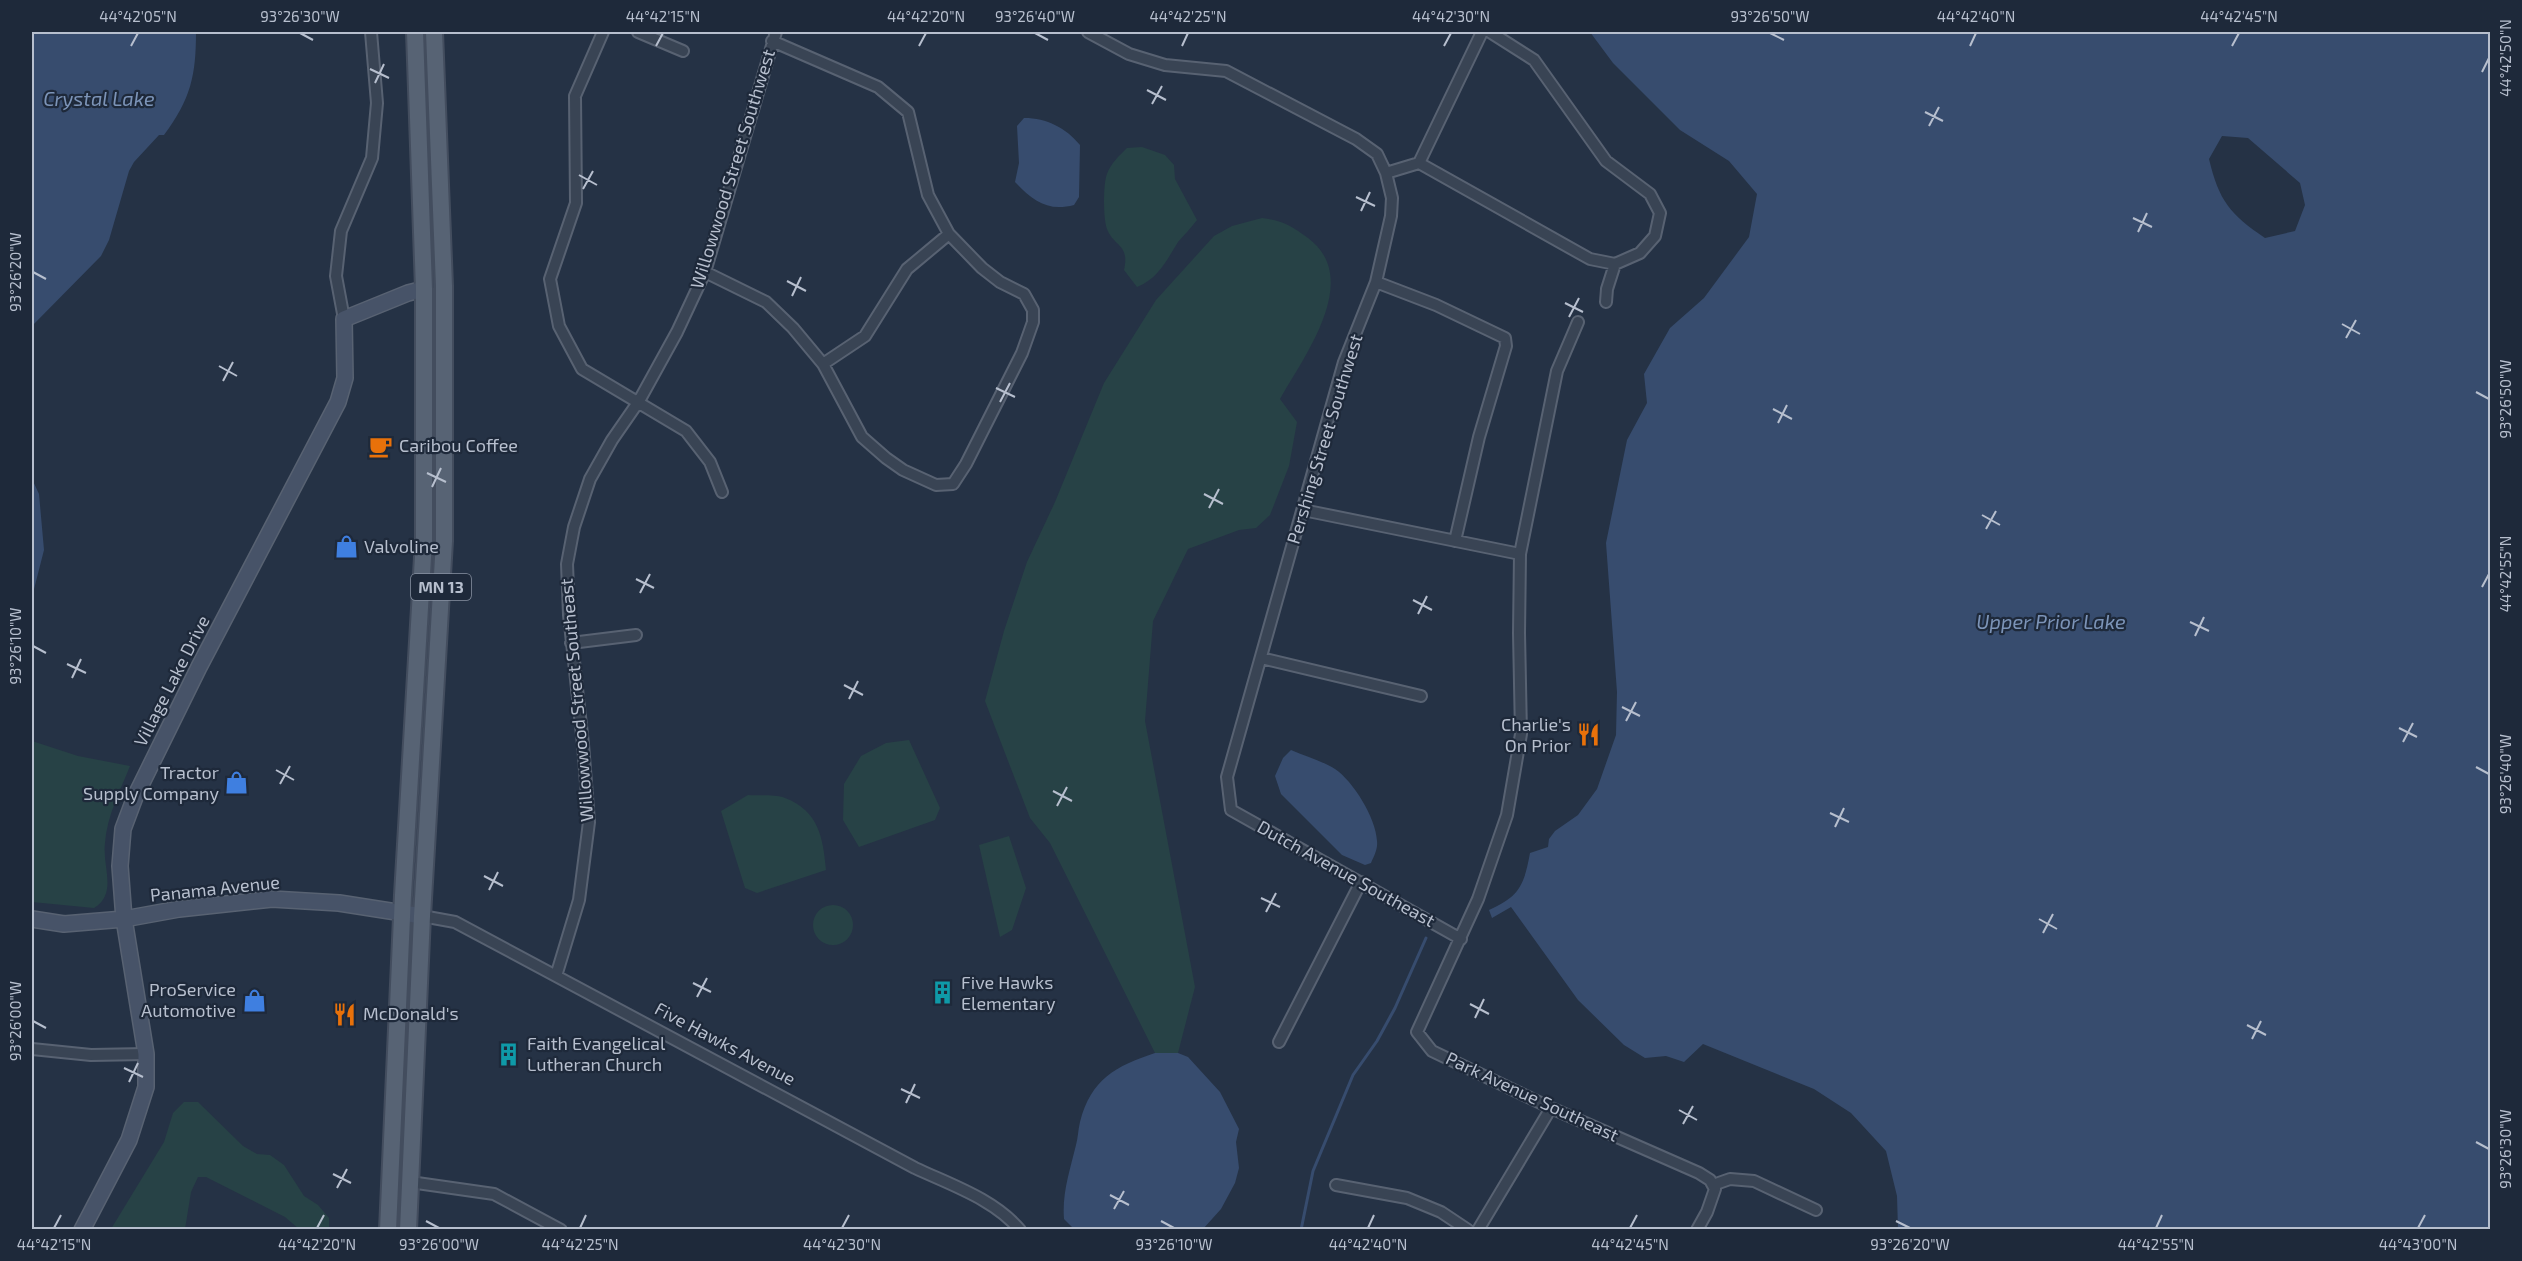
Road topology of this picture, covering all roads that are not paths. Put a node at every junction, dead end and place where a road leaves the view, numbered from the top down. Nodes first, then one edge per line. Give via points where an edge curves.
1 (371, 32) edge
2 (415, 32) edge
3 (434, 32) edge
4 (603, 32) edge
5 (638, 32) edge
6 (1088, 32) edge
7 (1482, 32) edge
8 (1490, 32) edge
9 (774, 36) edge
10 (683, 51) dead end
11 (1419, 163) junction
12 (1386, 173) junction
13 (949, 234) junction
14 (1615, 264) junction
15 (705, 272) junction
16 (1376, 282) junction
17 (424, 289) junction
18 (1606, 302) dead end
19 (344, 319) junction
20 (1578, 322) dead end
21 (823, 364) junction
22 (639, 401) junction
23 (722, 492) dead end
24 (1303, 510) junction
25 (1455, 541) junction
26 (1520, 554) junction
27 (636, 635) dead end
28 (571, 643) junction
29 (1261, 658) junction
30 (1421, 696) dead end
31 (1231, 810) joint
32 (1361, 882) junction
33 (402, 912) junction
34 (422, 916) junction
35 (32, 919) edge
36 (124, 919) junction
37 (1461, 939) junction
38 (556, 976) junction
39 (1279, 1042) dead end
40 (32, 1049) edge
41 (146, 1054) junction
42 (1551, 1108) junction
43 (410, 1182) junction
44 (1336, 1185) dead end
45 (1714, 1187) junction
46 (1816, 1210) dead end
47 (82, 1230) edge
48 (388, 1230) edge
49 (408, 1230) edge
50 (561, 1230) edge
51 (1020, 1230) edge
52 (1468, 1230) edge
53 (1478, 1230) edge
54 (1697, 1230) edge

1 - 19 street via 376,104 372,158 341,231 336,276
2 - 17 main road, MN 13
3 - 34 main road, MN 13 via 444,286 444,541
4 - 22 street via 575,96 576,203 549,279 560,326 582,369
5 - 10 street
6 - 12 street via 1129,54 1165,65 1226,71 1356,139 1377,154
7 - 11 street
8 - 14 street via 1534,60 1606,161 1650,194 1660,213 1656,236 1640,253
9 - 13 street via 878,87 908,112 928,195
9 - 15 street, Willowwood Street Southwest
11 - 12 street
11 - 14 street via 1590,259
12 - 16 street, Pershing Street Southwest via 1392,198 1391,216
13 - 21 street via 907,269 865,336
13 - 21 street via 982,268 1024,294 1033,310 1022,353 953,484 936,485 903,470 862,437
14 - 18 street
15 - 21 street via 766,302 794,328
15 - 22 street, Willowwood Street Southwest
16 - 24 street, Pershing Street Southwest via 1344,362
16 - 25 street via 1505,338
17 - 19 street
17 - 33 main road, MN 13 via 423,540
19 - 36 street, Village Lake Drive via 345,378 338,402 200,667 123,829 120,866
20 - 26 street via 1557,371
22 - 23 street via 686,431 710,462
22 - 28 street, Willowwood Street Southeast via 590,479 574,527 567,564
24 - 25 street
24 - 29 street, Pershing Street Southwest
25 - 26 street
26 - 37 street via 1521,734 1507,815
27 - 28 street
28 - 38 street, Willowwood Street Southeast via 589,822 579,900
29 - 30 street
29 - 31 street, Pershing Street Southwest via 1227,777
31 - 32 street, Dutch Avenue Southeast
32 - 37 street, Dutch Avenue Southeast
32 - 39 street
33 - 34 street, Five Hawks Avenue
33 - 36 street, Panama Avenue via 272,899
33 - 48 main road, MN 13
34 - 38 street, Five Hawks Avenue via 455,922
34 - 43 main road, MN 13
35 - 36 street, Panama Avenue via 64,924
36 - 41 street, Village Lake Drive
37 - 42 street, Park Avenue Southeast via 1417,1032 1432,1051
38 - 51 street, Five Hawks Avenue via 1007,1214
40 - 41 street via 91,1055
41 - 47 street, Village Lake Drive via 146,1087 129,1140
42 - 45 street, Park Avenue Southeast via 1699,1173
42 - 53 street
43 - 49 main road, MN 13
43 - 50 street via 494,1194
44 - 52 street via 1407,1198 1441,1212
45 - 46 street via 1730,1179 1754,1181
45 - 54 street

